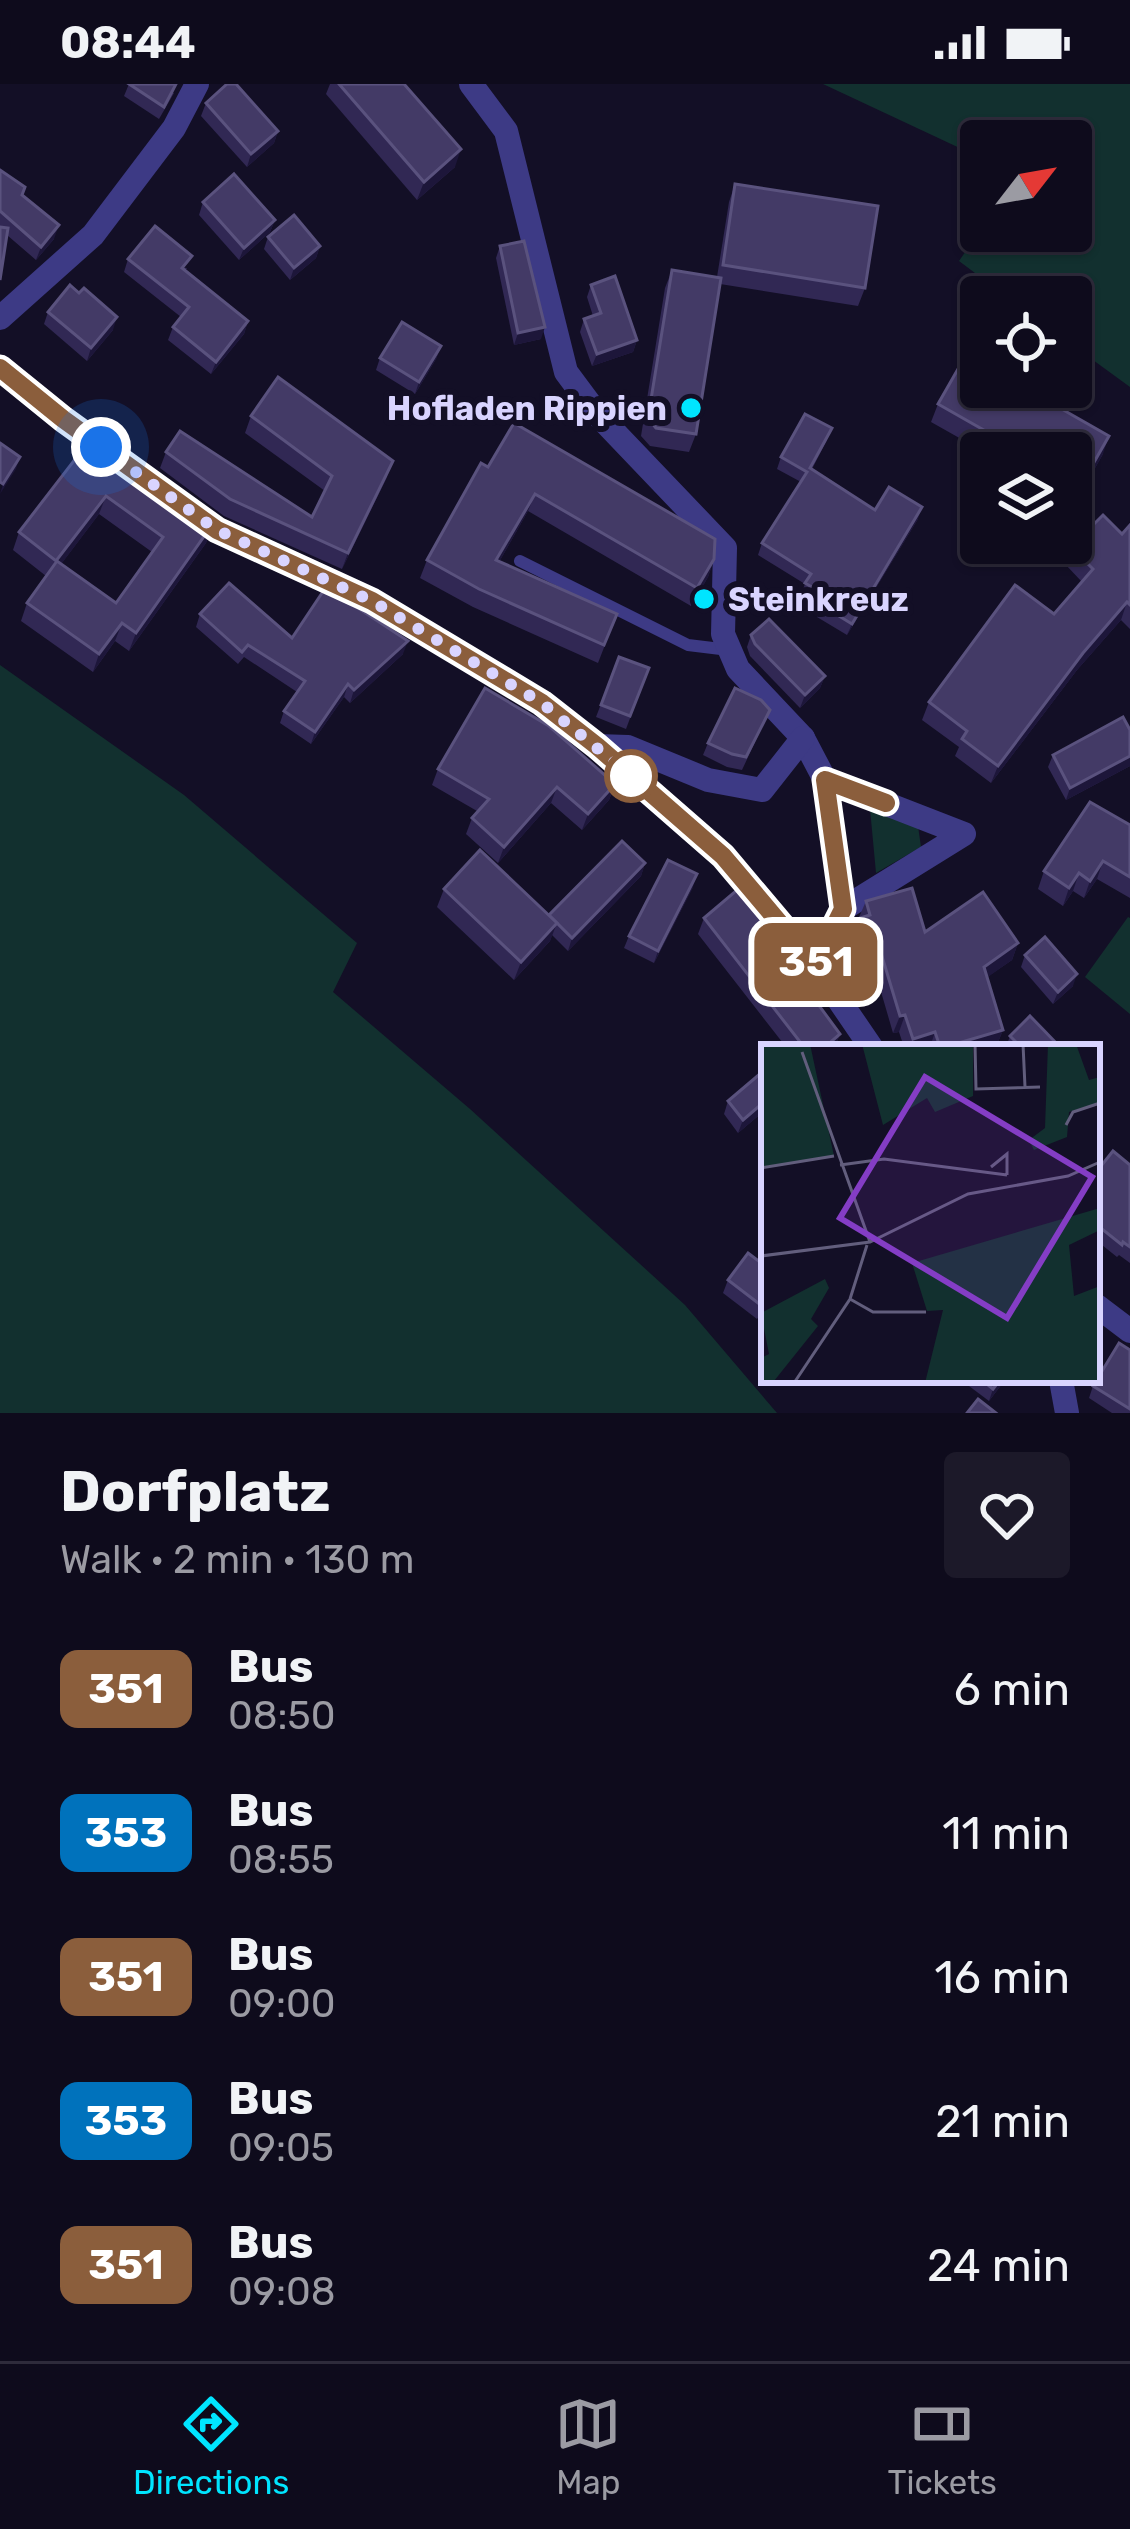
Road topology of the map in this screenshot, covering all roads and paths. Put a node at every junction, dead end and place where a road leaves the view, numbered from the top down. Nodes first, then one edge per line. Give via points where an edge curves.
1 (197, 84) edge
2 (471, 84) edge
3 (0, 318) edge
4 (0, 368) edge
5 (520, 561) dead end
6 (730, 650) junction
7 (803, 738) junction
8 (597, 746) junction
9 (825, 780) junction
10 (843, 909) junction
11 (815, 965) junction
12 (869, 1044) edge
13 (1100, 1308) edge
14 (1130, 1331) edge
15 (1062, 1383) edge
16 (1067, 1413) edge

1 - 3 street via 174,128 93,235
2 - 6 street via 506,131 566,372 725,548 723,634
4 - 8 street via 217,530 372,601 542,703
5 - 6 lane via 688,645
6 - 7 street
7 - 8 street via 762,790 708,780 628,747
7 - 9 street
8 - 11 street via 723,856
9 - 10 lane
9 - 10 street via 964,833
10 - 11 street
11 - 12 street
13 - 14 street
15 - 16 street

